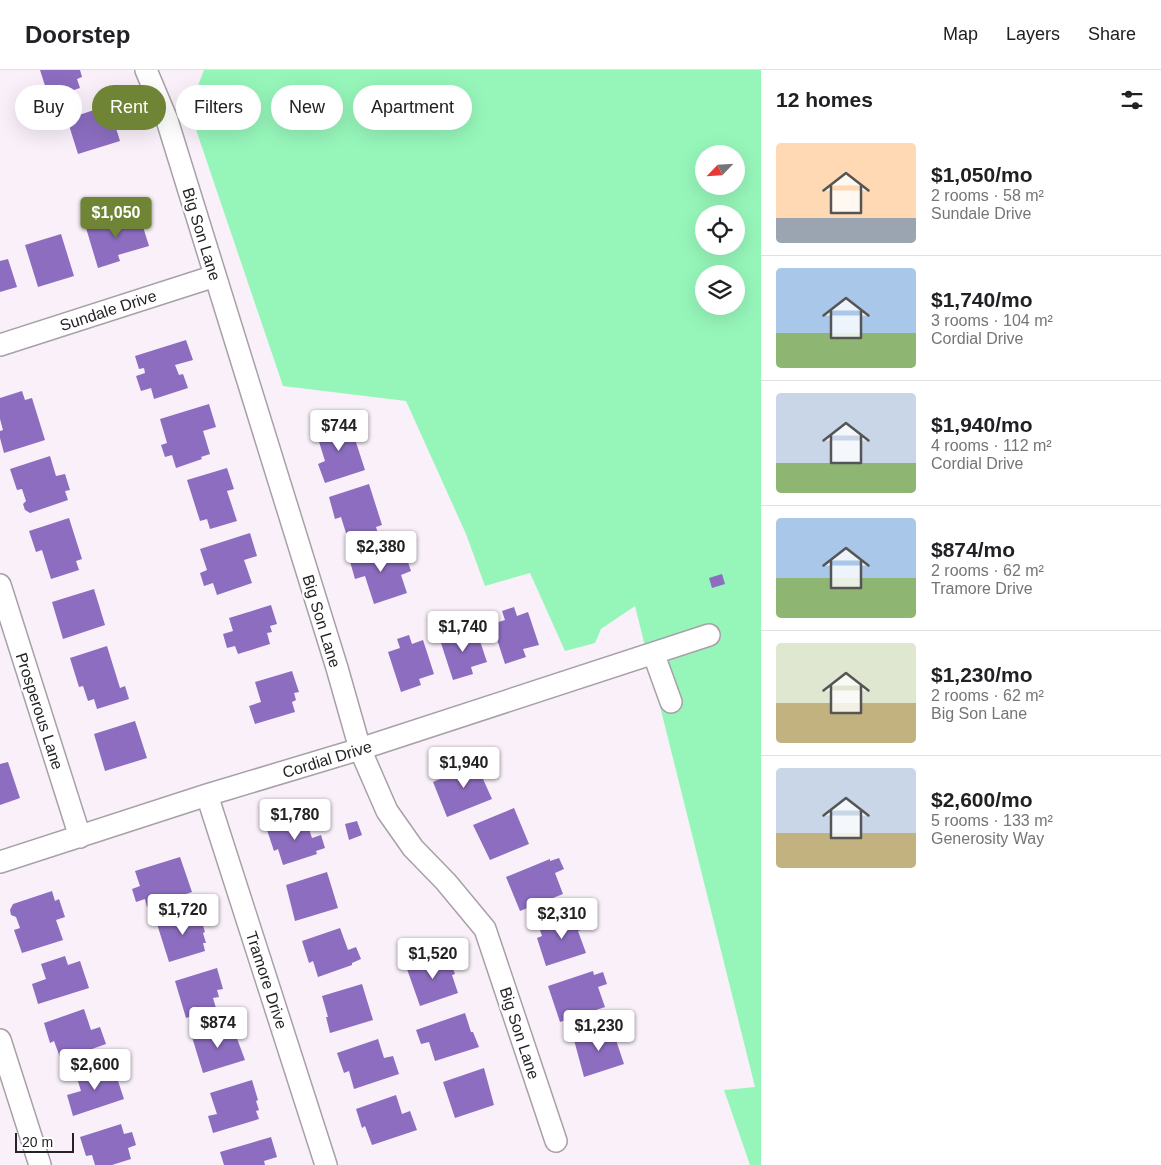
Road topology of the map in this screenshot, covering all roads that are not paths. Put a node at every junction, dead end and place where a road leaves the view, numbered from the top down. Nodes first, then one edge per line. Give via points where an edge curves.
1 (146, 70) edge
2 (215, 276) junction
3 (0, 345) edge
4 (0, 585) edge
5 (709, 636) dead end
6 (654, 655) junction
7 (671, 702) dead end
8 (360, 749) junction
9 (207, 795) junction
10 (80, 837) junction
11 (0, 862) edge
12 (0, 1040) edge
13 (556, 1141) dead end
14 (40, 1165) edge
15 (326, 1165) edge

1 - 2 street, Big Son Lane via 167,120
2 - 3 street, Sundale Drive
2 - 8 street, Big Son Lane
4 - 10 street, Prosperous Lane
5 - 6 street, Cordial Drive
6 - 7 street
6 - 8 street, Cordial Drive
8 - 9 street, Cordial Drive
8 - 13 street, Big Son Lane via 387,811 413,848 485,929
9 - 10 street, Cordial Drive
9 - 15 street, Tramore Drive
10 - 11 street, Cordial Drive
12 - 14 street

